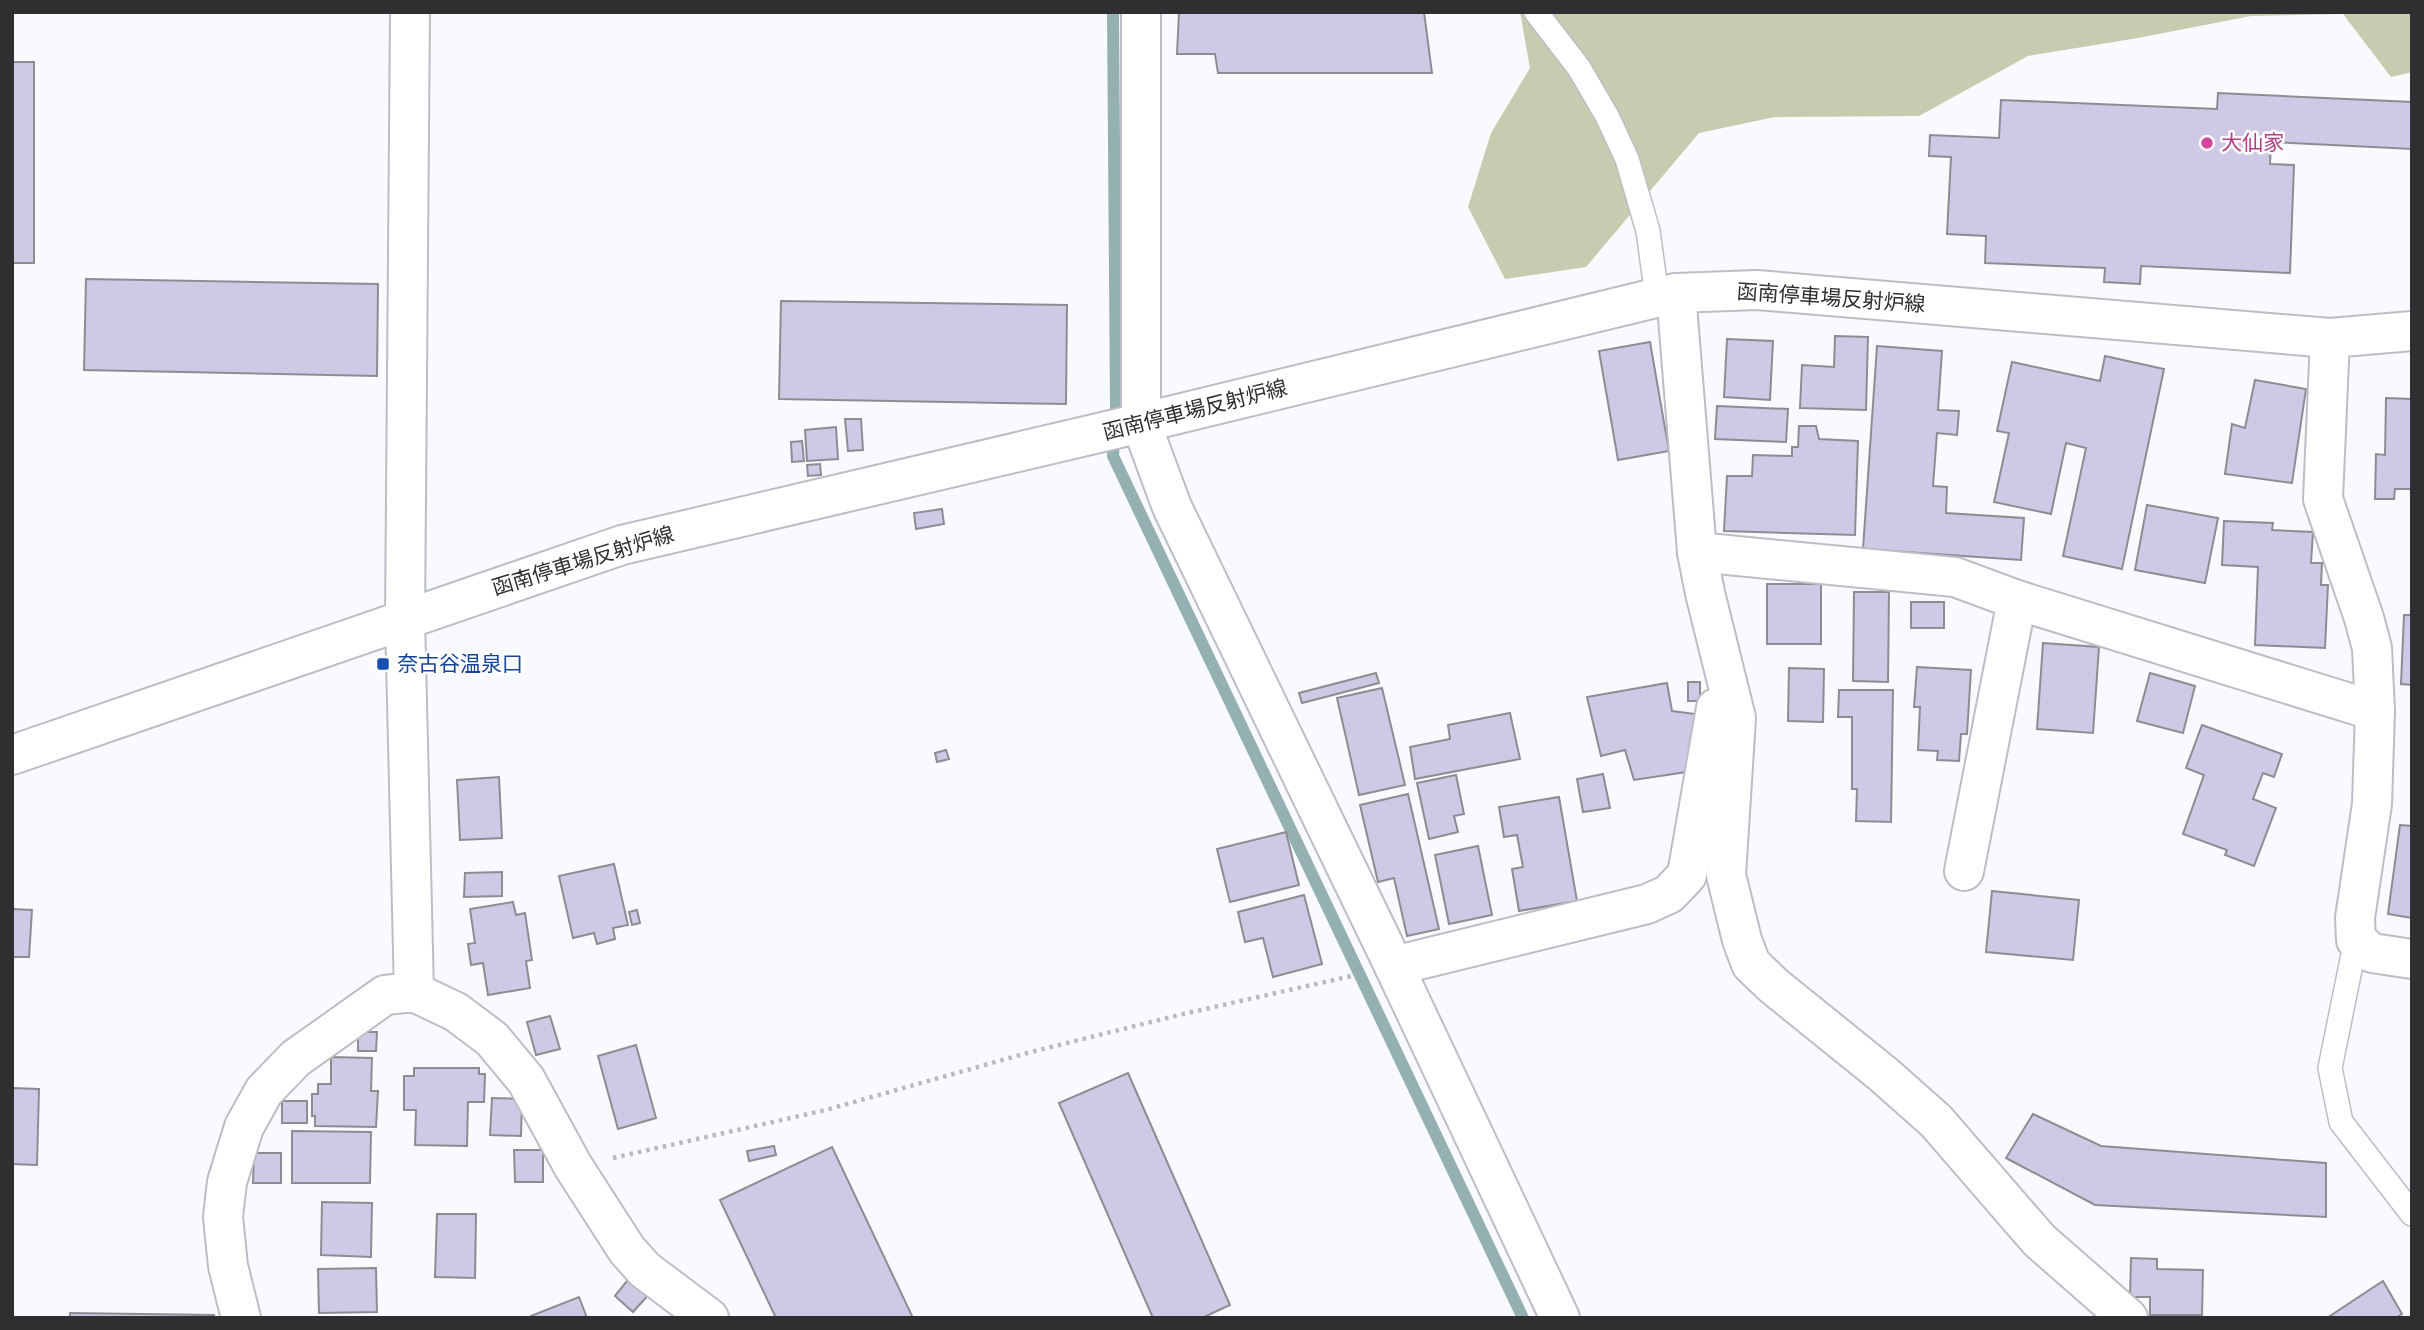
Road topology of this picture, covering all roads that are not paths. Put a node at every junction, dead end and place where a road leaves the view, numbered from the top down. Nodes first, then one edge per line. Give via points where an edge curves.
1 (410, 12) edge
2 (1141, 12) edge
3 (1536, 12) edge
4 (1667, 295) junction
5 (2412, 331) edge
6 (2330, 338) junction
7 (1125, 427) junction
8 (1697, 552) junction
9 (2017, 600) junction
10 (405, 619) junction
11 (1725, 676) junction
12 (2375, 711) junction
13 (12, 755) edge
14 (1964, 871) dead end
15 (2356, 940) junction
16 (2412, 959) edge
17 (1394, 966) junction
18 (414, 992) junction
19 (2412, 1214) edge
20 (241, 1318) edge
21 (709, 1318) edge
22 (1560, 1318) edge
23 (2128, 1318) edge

1 - 10 street
2 - 7 street
3 - 4 lane via 1579,68 1627,159
4 - 6 street, 函南停車場反射炉線 via 1757,290
4 - 7 street, 函南停車場反射炉線
4 - 8 street
5 - 6 street, 函南停車場反射炉線
6 - 12 street via 2323,499 2369,638
7 - 10 street, 函南停車場反射炉線 via 622,545
7 - 17 street via 1172,507
8 - 9 street via 1955,577
8 - 11 street
9 - 12 street
9 - 14 street
10 - 13 street, 函南停車場反射炉線
10 - 18 street
11 - 17 street via 1712,723 1687,875 1669,894 1647,904
11 - 23 street via 1736,718 1726,875 1751,964 1936,1121 2039,1240
12 - 15 street via 2372,804 2355,918
15 - 16 street via 2372,953
15 - 19 lane via 2329,1068 2341,1122
17 - 22 street
18 - 20 street via 386,995 296,1058 264,1091 244,1127 227,1182 223,1217 228,1266
18 - 21 street via 456,1012 492,1039 526,1080 573,1166 628,1250 645,1270

